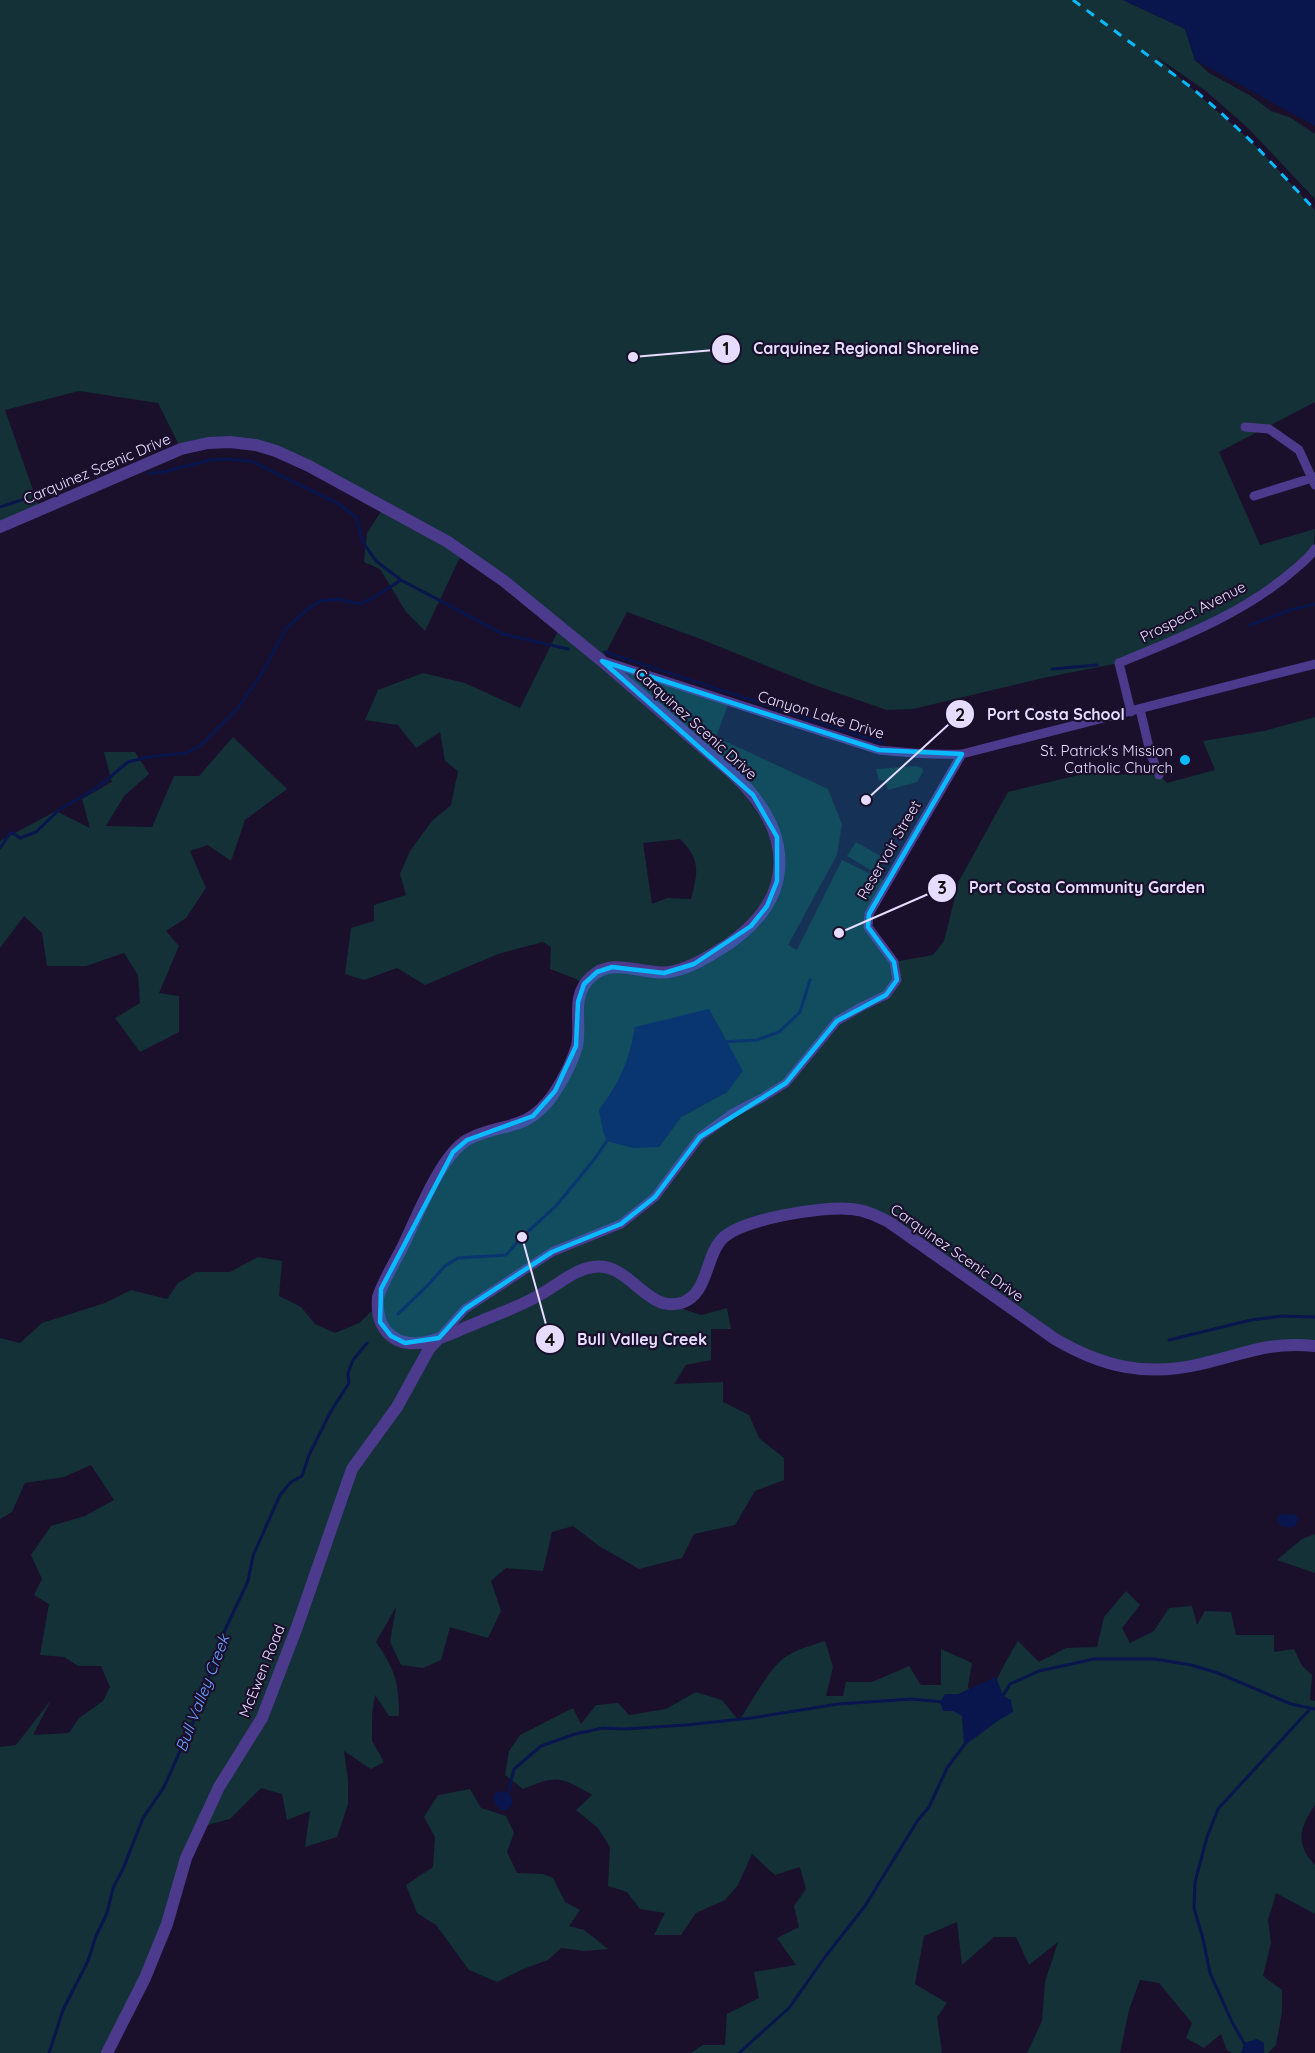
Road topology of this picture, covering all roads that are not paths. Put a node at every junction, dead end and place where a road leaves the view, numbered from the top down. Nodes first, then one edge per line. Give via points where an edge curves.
1 (1245, 427) dead end
2 (1314, 480) edge
3 (1254, 496) dead end
4 (0, 526) edge
5 (1315, 549) edge
6 (602, 661) junction
7 (1315, 664) edge
8 (1135, 711) junction
9 (962, 754) junction
10 (1159, 775) dead end
11 (439, 1338) junction
12 (1315, 1346) edge
13 (108, 2053) edge

1 - 2 street via 1269,429 1299,450
2 - 3 street
4 - 6 street, Carquinez Scenic Drive via 182,449 219,442 256,445 309,466 455,546
5 - 8 street, Prospect Avenue via 1276,585 1227,614 1119,663
6 - 9 street, Canyon Lake Drive via 879,750
6 - 11 street, Carquinez Scenic Drive via 753,795 777,837 777,881 767,906 751,926 694,964 664,973 612,967 590,977 580,992 578,1035 572,1058 548,1102 524,1122 477,1136 453,1152 381,1289 377,1306 380,1322 398,1340 415,1343
7 - 8 street, Canyon Lake Drive
8 - 9 street, Canyon Lake Drive
8 - 10 street, Prospect Avenue
9 - 11 street, Reservoir Street via 869,914 868,927 894,962 897,980 886,995 837,1021 786,1083 700,1137 656,1197 621,1224 542,1258 465,1309
11 - 12 street, Carquinez Scenic Drive via 529,1301 577,1272 593,1267 619,1271 663,1303 684,1302 698,1291 717,1245 737,1228 754,1221 842,1208 889,1222 1055,1339 1107,1364 1165,1370 1270,1346
11 - 13 street, McEwen Road via 397,1407 352,1469 262,1718 219,1787 186,1858 150,1967

